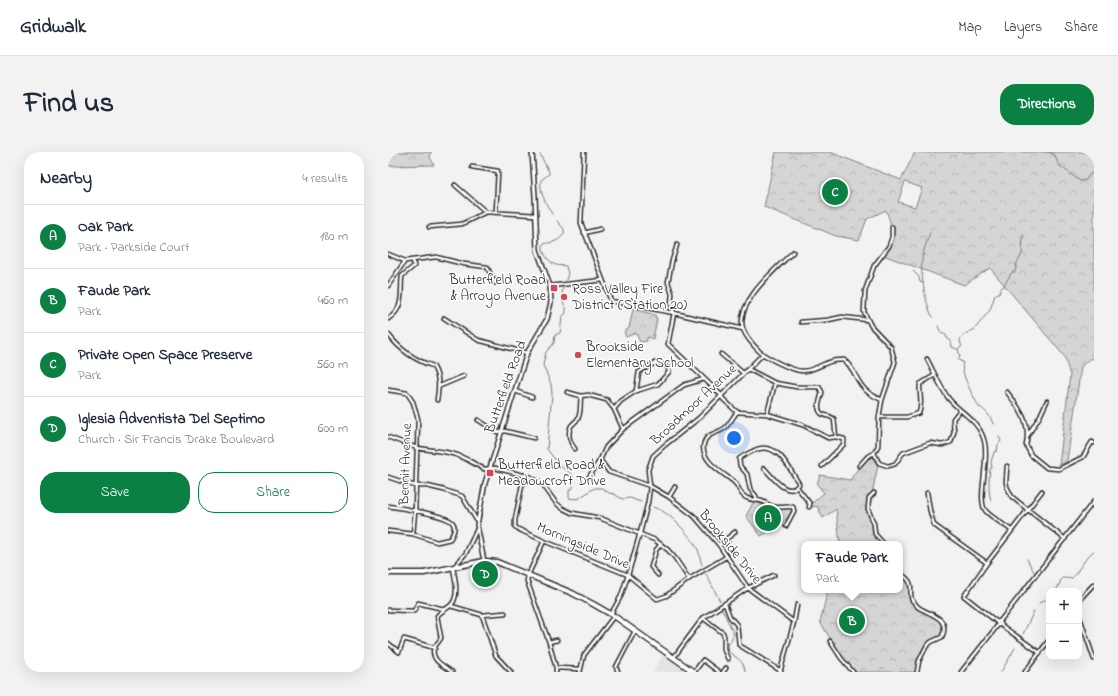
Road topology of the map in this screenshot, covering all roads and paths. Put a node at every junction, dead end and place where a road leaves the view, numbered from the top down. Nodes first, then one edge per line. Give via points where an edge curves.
1 (532, 152) edge
2 (584, 152) edge
3 (472, 167) dead end
4 (455, 185) dead end
5 (486, 212) junction
6 (496, 212) junction
7 (536, 215) junction
8 (429, 227) dead end
9 (892, 227) dead end
10 (600, 229) dead end
11 (584, 234) junction
12 (677, 245) dead end
13 (793, 252) dead end
14 (388, 254) edge
15 (413, 260) junction
16 (405, 261) junction
17 (603, 280) junction
18 (494, 283) dead end
19 (388, 286) edge
20 (550, 286) junction
21 (674, 313) junction
22 (444, 318) dead end
23 (388, 319) edge
24 (868, 320) junction
25 (801, 322) dead end
26 (744, 329) junction
27 (388, 334) edge
28 (527, 353) junction
29 (721, 354) dead end
30 (763, 354) junction
31 (927, 359) dead end
32 (748, 370) junction
33 (743, 373) junction
34 (935, 375) junction
35 (464, 376) dead end
36 (704, 379) junction
37 (775, 383) junction
38 (440, 386) junction
39 (388, 390) edge
40 (515, 391) junction
41 (636, 391) junction
42 (567, 392) dead end
43 (1007, 392) dead end
44 (581, 396) junction
45 (722, 396) junction
46 (532, 397) dead end
47 (436, 400) dead end
48 (882, 400) junction
49 (1047, 401) dead end
50 (614, 409) junction
51 (960, 410) junction
52 (737, 412) junction
53 (767, 414) junction
54 (879, 417) junction
55 (478, 420) dead end
56 (623, 429) junction
57 (501, 432) junction
58 (1028, 435) junction
59 (388, 437) edge
60 (836, 437) junction
61 (534, 438) dead end
62 (1094, 443) edge
63 (417, 448) junction
64 (575, 449) dead end
65 (874, 453) junction
66 (600, 460) junction
67 (822, 466) dead end
68 (859, 466) dead end
69 (1007, 466) dead end
70 (489, 468) junction
71 (764, 468) dead end
72 (524, 475) junction
73 (388, 477) edge
74 (589, 477) dead end
75 (416, 486) junction
76 (650, 486) junction
77 (675, 487) dead end
78 (798, 487) junction
79 (1042, 491) dead end
80 (927, 492) dead end
81 (874, 493) dead end
82 (669, 497) junction
83 (756, 499) junction
84 (1094, 501) edge
85 (388, 506) edge
86 (809, 507) dead end
87 (1027, 510) junction
88 (415, 511) junction
89 (477, 521) junction
90 (786, 526) dead end
91 (477, 529) junction
92 (1011, 530) junction
93 (388, 531) edge
94 (735, 532) dead end
95 (640, 533) junction
96 (413, 534) junction
97 (1066, 539) junction
98 (544, 541) junction
99 (881, 541) edge
100 (661, 544) junction
101 (719, 545) junction
102 (726, 557) junction
103 (484, 561) junction
104 (987, 563) junction
105 (453, 568) junction
106 (388, 572) edge
107 (774, 574) dead end
108 (528, 575) junction
109 (628, 575) junction
110 (658, 575) dead end
111 (903, 575) edge
112 (689, 579) junction
113 (1094, 584) edge
114 (748, 588) junction
115 (1082, 597) edge
116 (724, 604) junction
117 (797, 605) dead end
118 (451, 606) junction
119 (444, 609) junction
120 (388, 610) edge
121 (505, 613) dead end
122 (482, 615) junction
123 (613, 615) junction
124 (702, 618) junction
125 (794, 622) junction
126 (999, 623) junction
127 (1082, 624) edge
128 (635, 630) junction
129 (557, 640) dead end
130 (830, 641) dead end
131 (548, 642) junction
132 (388, 643) edge
133 (1046, 644) edge
134 (435, 648) junction
135 (1040, 653) junction
136 (674, 657) junction
137 (728, 659) dead end
138 (1094, 659) edge
139 (556, 668) junction
140 (726, 668) dead end
141 (580, 670) edge
142 (780, 671) edge
143 (452, 672) edge
144 (511, 672) edge
145 (556, 672) edge
146 (618, 672) edge
147 (694, 672) edge
148 (719, 672) edge
149 (723, 672) edge
150 (853, 672) edge
151 (917, 672) edge
152 (961, 672) edge
153 (1026, 672) edge

1 - 7 street, Butterfield Road
2 - 11 street via 581,223
3 - 6 street via 498,171
4 - 5 street
5 - 6 street
5 - 8 street via 462,224
6 - 7 street
7 - 20 street, Butterfield Road via 537,250
9 - 24 street via 889,246 874,266 865,291 864,312
10 - 11 street
11 - 17 street
12 - 21 street via 668,282
13 - 26 street via 751,296 744,313
14 - 16 street
15 - 16 street
15 - 18 street via 436,257 487,267
15 - 23 street via 414,266 402,276 402,297 398,308
16 - 19 street
17 - 20 street
17 - 21 street via 611,301
20 - 28 street, Butterfield Road via 550,311
21 - 26 street
21 - 36 street via 668,344
22 - 28 street via 478,340
24 - 25 street via 842,317
24 - 48 street via 891,347 895,362
26 - 30 street
27 - 38 street via 398,347 420,362 433,366
28 - 40 street, Butterfield Road
29 - 33 street
30 - 32 street, Broadmoor Avenue
30 - 48 street via 785,366 803,371 844,360 862,387
31 - 34 street
32 - 33 street, Broadmoor Avenue
32 - 37 street
33 - 45 street, Broadmoor Avenue
34 - 51 street
34 - 54 street via 920,384 922,405 919,413 907,417
35 - 38 street
36 - 45 street
36 - 56 street via 684,385
37 - 53 street
37 - 60 street via 819,388 822,392 820,411 834,419
38 - 47 street
39 - 63 street, Bennit Avenue via 407,393 413,402 418,420
40 - 46 street
40 - 57 street, Butterfield Road
41 - 41 street via 658,384 669,372 668,367 656,363 639,372
41 - 50 street
42 - 44 street
43 - 58 street via 1020,408
44 - 50 street via 604,398
44 - 64 street via 580,414 571,426 569,438
45 - 52 street
45 - 76 street, Broadmoor Avenue via 653,456 648,470
48 - 54 street
49 - 58 street
50 - 56 street
51 - 65 street via 953,419 954,432 951,442 942,445 930,443 903,453 895,464 888,466 878,463
51 - 92 street via 980,429 985,441 987,458 982,498 985,510
52 - 53 street
52 - 83 street via 724,429 708,437 703,450 708,460 736,484 743,496
53 - 60 street via 803,425 828,438
54 - 65 street via 878,446
55 - 57 street
56 - 66 street via 606,447
57 - 61 street
57 - 70 street, Butterfield Road
58 - 62 street via 1026,445 1031,455 1047,468 1059,469 1083,458 1092,442
59 - 63 street
60 - 67 street via 844,439 844,444
63 - 70 street via 445,452 468,460 484,470
63 - 75 street, Bennit Avenue
65 - 68 street
66 - 74 street
66 - 76 street, Brookside Drive via 609,472
69 - 87 street via 1006,482 1009,493
70 - 72 street
70 - 89 street, Butterfield Road
71 - 78 street via 782,488
72 - 95 street via 543,485 556,503 572,513 600,518
72 - 98 street, Morningside Drive via 515,527
73 - 75 street
75 - 88 street, Bennit Avenue
75 - 89 street via 427,486 462,496
76 - 82 street, Brookside Drive
76 - 95 street, Broadmoor Avenue
77 - 82 street
78 - 83 street via 798,482 779,455 771,449 761,448 743,455 739,460
78 - 86 street via 810,504
79 - 87 street
80 - 104 street via 934,525
81 - 99 street via 869,498 868,508 875,534
82 - 101 street, Brookside Drive via 694,516
83 - 90 street via 773,507 794,508
84 - 97 street
85 - 88 street
87 - 92 street
87 - 97 street
88 - 96 street, Bennit Avenue
88 - 96 street via 452,522 454,527 450,539 437,542
89 - 91 street, Butterfield Road
91 - 103 street, Butterfield Road
91 - 105 street via 466,554
92 - 104 street
93 - 96 street
94 - 101 street
95 - 100 street
95 - 109 street, Broadmoor Avenue
97 - 126 street
98 - 108 street
98 - 109 street, Morningside Drive
100 - 110 street via 656,550 651,567
100 - 112 street via 675,558
101 - 102 street, Brookside Drive
102 - 112 street, Morningside Drive
102 - 114 street, Brookside Drive
103 - 105 main road
103 - 108 main road via 497,562
104 - 126 street via 964,596
105 - 106 main road via 424,573
105 - 118 street via 456,583 455,598
107 - 114 street
108 - 123 main road via 572,593
108 - 131 street via 527,581
109 - 112 street, Morningside Drive via 657,599 666,596
109 - 123 street, Broadmoor Avenue
111 - 151 street via 910,582 911,598 917,607 940,619 943,625 942,637 930,642 922,654
113 - 115 street
114 - 116 street
114 - 125 street, Brookside Drive
116 - 124 street
116 - 142 street via 737,625 739,645
117 - 125 street
118 - 119 street
118 - 122 street
119 - 120 street via 418,603 414,611
119 - 134 street via 437,616 441,638
121 - 122 street
122 - 144 street via 496,656
123 - 128 main road
123 - 141 street, Broadmoor Avenue via 584,655
124 - 136 street
124 - 137 street via 723,633 724,650
125 - 142 street
126 - 135 street
126 - 152 street
127 - 138 street
128 - 136 main road
128 - 146 street via 616,667
129 - 131 street
130 - 150 street
131 - 139 street
132 - 134 street via 399,652 404,639
133 - 135 street
134 - 143 street via 435,659
135 - 153 street
136 - 147 main road
139 - 141 street
139 - 145 street
140 - 149 street
147 - 148 street via 703,660

